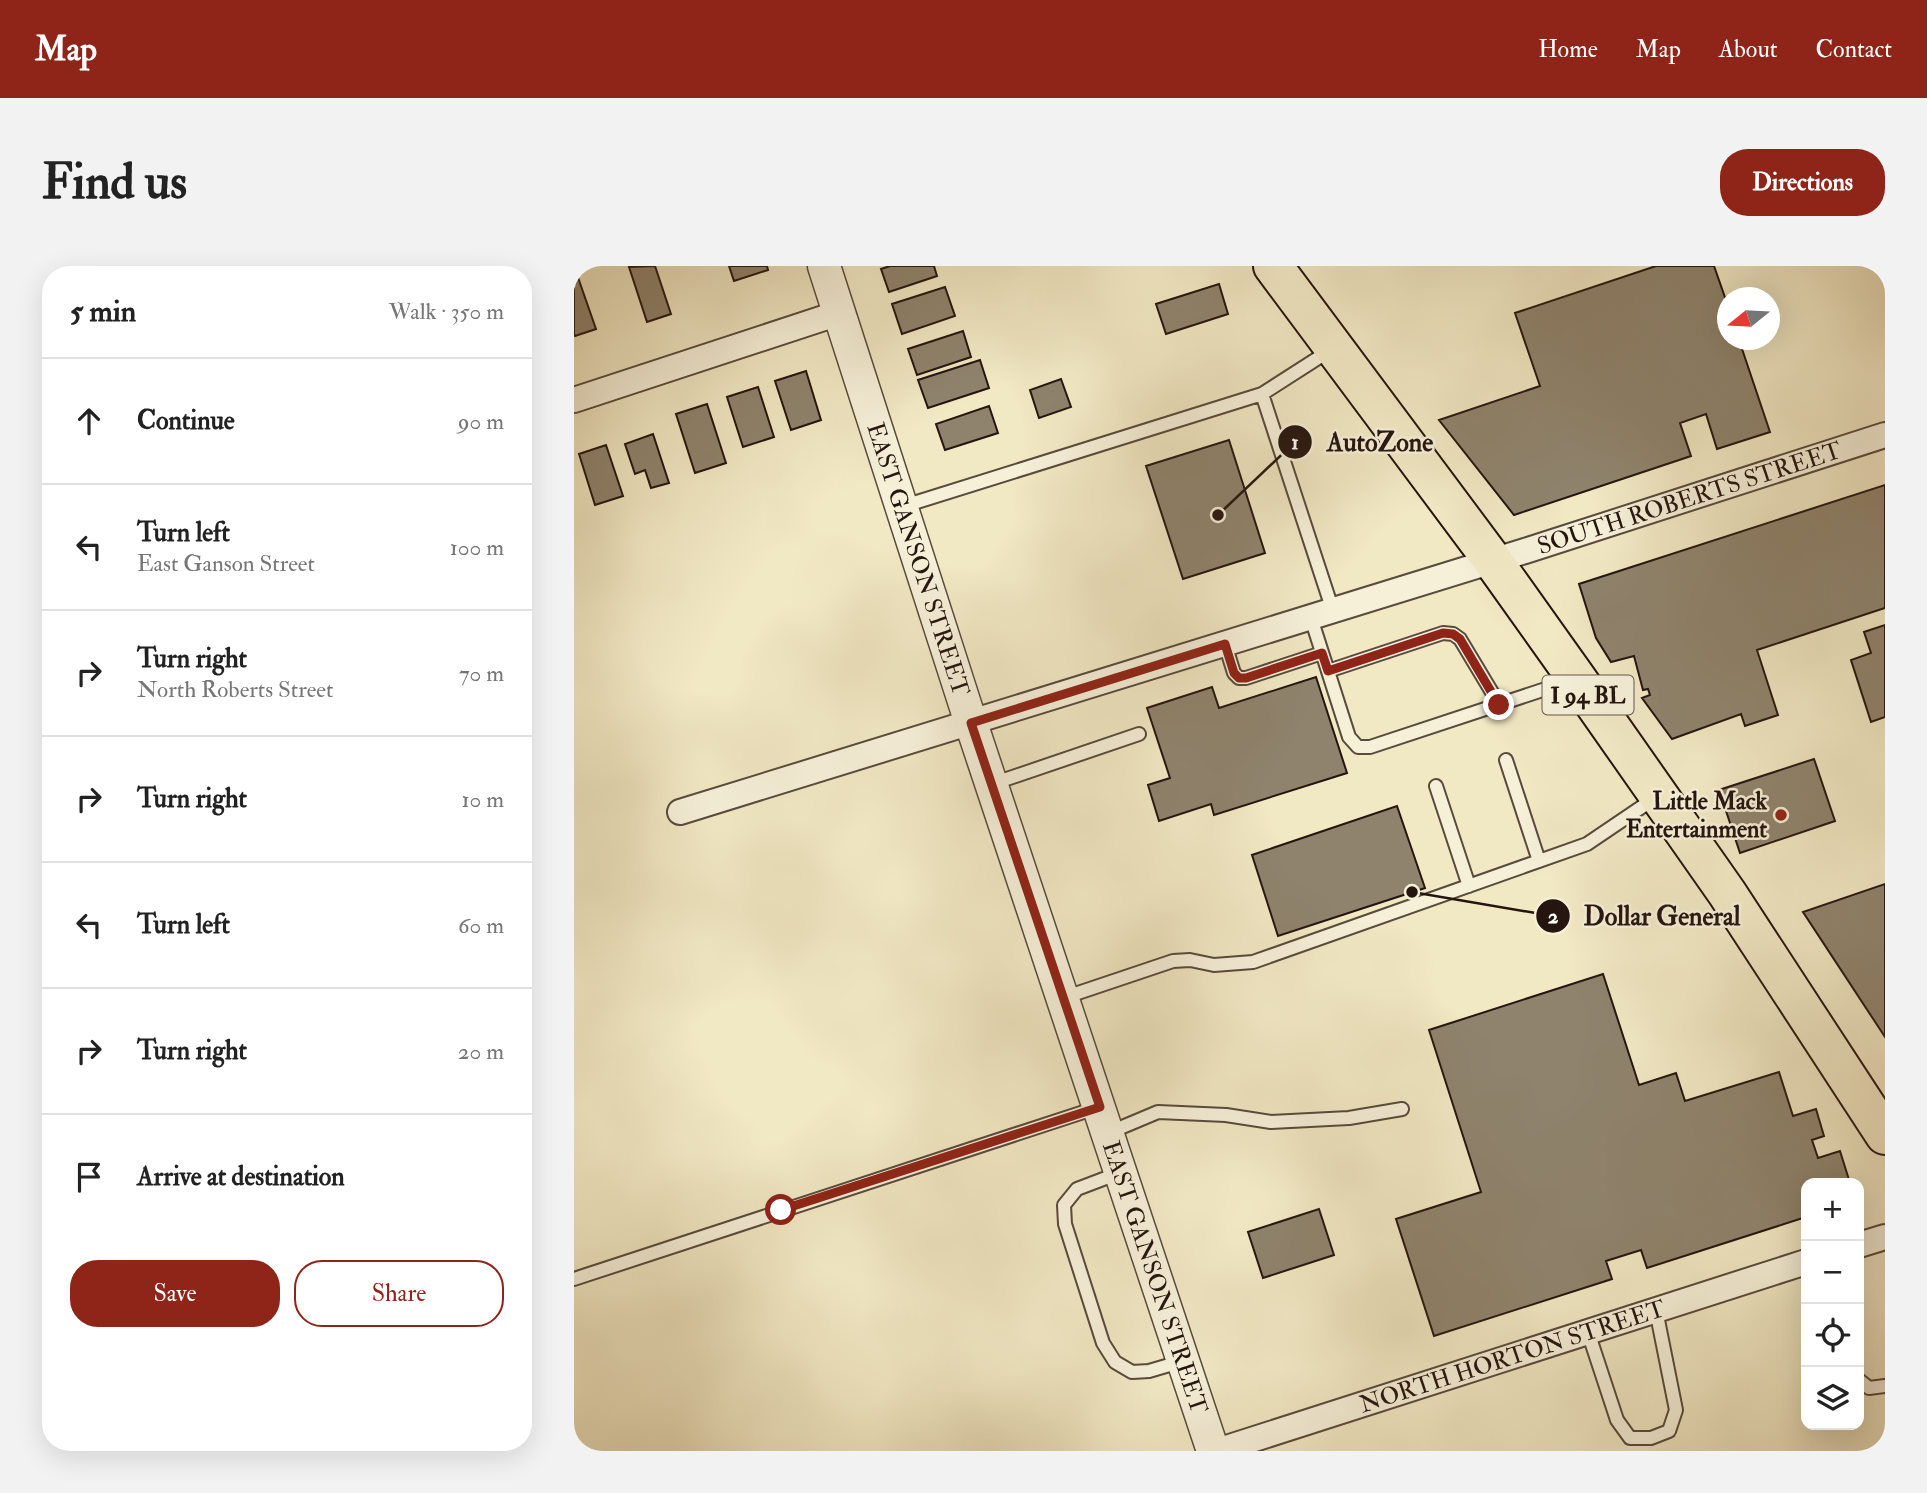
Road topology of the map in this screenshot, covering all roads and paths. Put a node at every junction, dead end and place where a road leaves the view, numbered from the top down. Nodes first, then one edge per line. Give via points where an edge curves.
1 (824, 266) edge
2 (1273, 266) edge
3 (839, 313) junction
4 (1334, 348) junction
5 (1262, 394) junction
6 (574, 400) edge
7 (1885, 435) edge
8 (901, 507) junction
9 (1493, 561) junction
10 (1322, 614) junction
11 (1225, 644) junction
12 (1322, 653) junction
13 (1328, 671) junction
14 (1577, 679) junction
15 (1499, 705) junction
16 (971, 723) junction
17 (1139, 734) dead end
18 (1506, 760) dead end
19 (991, 785) junction
20 (1436, 786) dead end
21 (1658, 795) junction
22 (680, 812) dead end
23 (1539, 861) junction
24 (1469, 886) junction
25 (1063, 998) junction
26 (1402, 1109) dead end
27 (1104, 1120) junction
28 (1885, 1135) edge
29 (1121, 1172) junction
30 (1885, 1237) edge
31 (1864, 1243) edge
32 (1801, 1264) edge
33 (574, 1279) edge
34 (1656, 1310) junction
35 (1588, 1332) junction
36 (1183, 1361) junction
37 (1864, 1384) edge
38 (1885, 1386) edge
39 (1215, 1451) edge

1 - 3 street, EAST GANSON STREET
2 - 4 main road, I 94 BL
3 - 6 street
3 - 8 street, EAST GANSON STREET
4 - 5 lane
4 - 9 main road, I 94 BL
5 - 8 lane
5 - 10 lane
7 - 9 street, SOUTH ROBERTS STREET
8 - 16 street, EAST GANSON STREET
9 - 10 street, SOUTH ROBERTS STREET
9 - 14 main road, I 94 BL
10 - 11 street, SOUTH ROBERTS STREET
10 - 12 lane
11 - 12 lane via 1239,678
11 - 16 street, SOUTH ROBERTS STREET
12 - 13 lane
13 - 15 lane via 1443,633 1453,634
13 - 15 lane via 1349,737 1358,747
14 - 15 lane
14 - 21 main road, I 94 BL
16 - 19 street, EAST GANSON STREET
16 - 22 street, SOUTH ROBERTS STREET
17 - 19 lane
18 - 23 lane
19 - 25 street, EAST GANSON STREET
20 - 24 lane
21 - 23 lane via 1587,844
21 - 28 main road, I 94 BL
23 - 24 lane
24 - 25 lane via 1253,962 1173,961
25 - 27 street, EAST GANSON STREET
26 - 27 lane via 1349,1118 1271,1122 1158,1112
27 - 29 street, EAST GANSON STREET
27 - 33 lane
29 - 36 street, EAST GANSON STREET
29 - 36 lane via 1077,1189 1065,1205 1065,1224 1103,1343 1115,1362 1132,1372
30 - 31 street
32 - 34 street, NORTH HORTON STREET
34 - 35 street, NORTH HORTON STREET
34 - 35 lane via 1676,1410 1669,1431 1651,1438 1630,1438 1617,1420
35 - 39 street, NORTH HORTON STREET
36 - 39 street, EAST GANSON STREET
37 - 38 lane via 1869,1388

